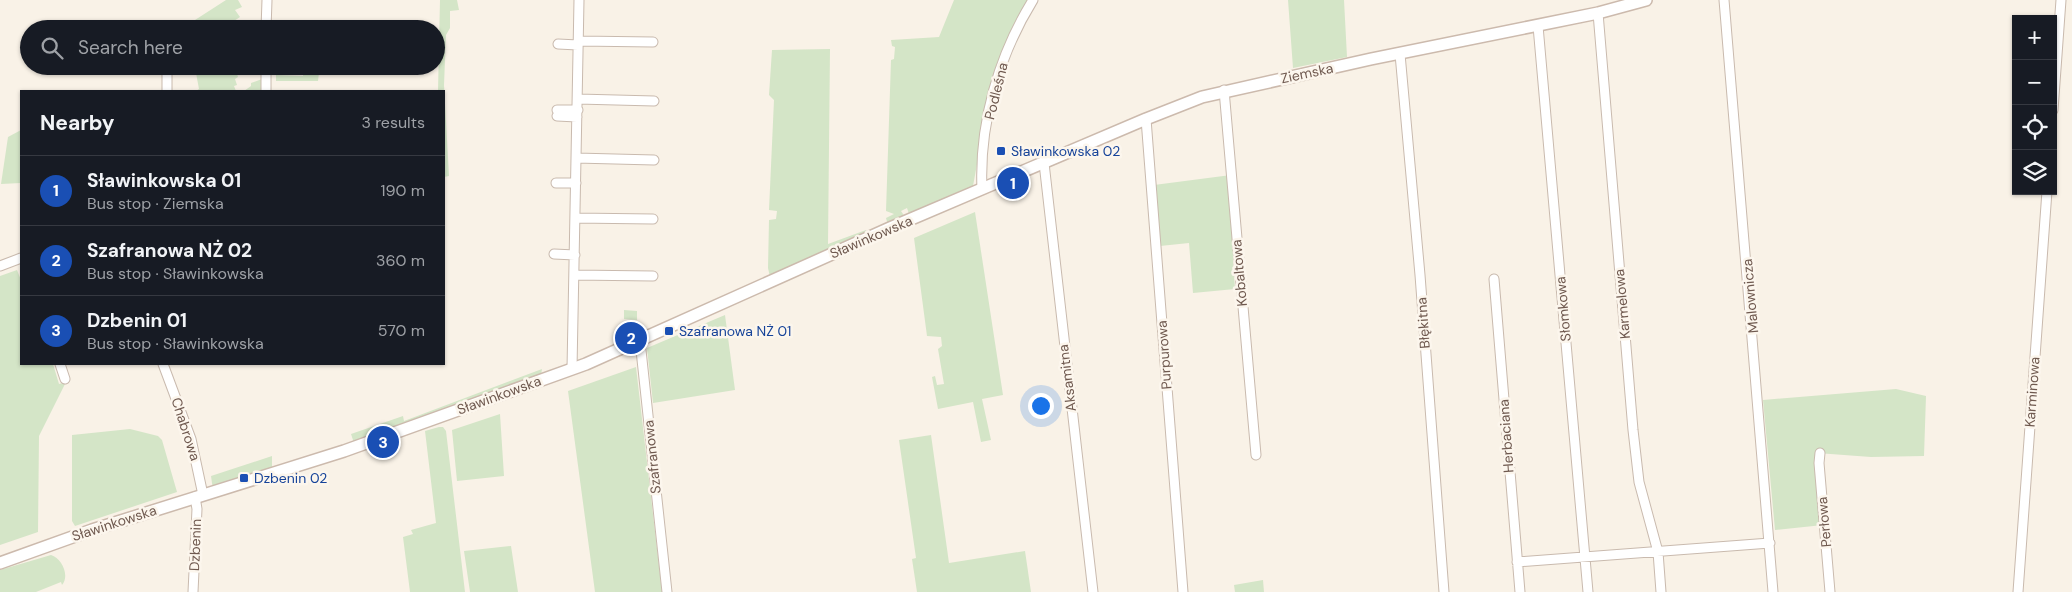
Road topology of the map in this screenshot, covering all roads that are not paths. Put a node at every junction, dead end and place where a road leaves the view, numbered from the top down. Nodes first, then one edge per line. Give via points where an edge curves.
1 (266, 0) edge
2 (579, 0) edge
3 (1033, 0) edge
4 (1646, 0) edge
5 (1724, 0) edge
6 (2061, 0) edge
7 (1598, 13) junction
8 (266, 20) edge
9 (1538, 26) junction
10 (654, 42) dead end
11 (578, 43) junction
12 (558, 44) dead end
13 (1400, 54) junction
14 (167, 75) edge
15 (266, 75) edge
16 (167, 90) edge
17 (266, 90) edge
18 (1224, 90) junction
19 (578, 99) junction
20 (654, 101) dead end
21 (2053, 105) edge
22 (557, 113) dead end
23 (577, 113) junction
24 (1146, 118) junction
25 (576, 158) junction
26 (654, 160) dead end
27 (1044, 163) junction
28 (556, 186) dead end
29 (576, 186) junction
30 (982, 189) junction
31 (2047, 195) edge
32 (575, 218) junction
33 (653, 219) dead end
34 (554, 257) dead end
35 (20, 258) edge
36 (575, 258) junction
37 (0, 266) edge
38 (574, 275) junction
39 (653, 276) dead end
40 (1494, 279) dead end
41 (640, 341) junction
42 (60, 365) edge
43 (163, 365) edge
44 (572, 369) junction
45 (65, 379) dead end
46 (1820, 452) dead end
47 (1256, 455) dead end
48 (199, 496) junction
49 (1770, 543) junction
50 (1658, 552) junction
51 (1586, 557) junction
52 (1517, 562) junction
53 (0, 563) edge
54 (193, 592) edge
55 (667, 592) edge
56 (1093, 592) edge
57 (1184, 592) edge
58 (1444, 592) edge
59 (1520, 592) edge
60 (1588, 592) edge
61 (1661, 592) edge
62 (1773, 592) edge
63 (1830, 592) edge
64 (2018, 592) edge

1 - 8 street
2 - 11 street
3 - 30 street, Podleśna via 1014,34 996,84 985,135
4 - 7 street, Ziemska
5 - 49 street, Malownicza
6 - 21 street
7 - 9 street, Ziemska
7 - 50 street, Karmelowa via 1638,473
9 - 13 street, Ziemska
9 - 51 street, Słomkowa
10 - 11 street
11 - 12 street
11 - 19 street
13 - 18 street, Ziemska
13 - 58 street, Błękitna
14 - 16 street
15 - 17 street
18 - 24 street, Ziemska
18 - 47 street, Kobaltowa
19 - 20 street
19 - 23 street
22 - 23 street
23 - 25 street
24 - 27 street, Ziemska
24 - 57 street, Purpurowa
25 - 26 street
25 - 29 street
27 - 30 street, Ziemska
27 - 56 street, Aksamitna
28 - 29 street
29 - 32 street
30 - 41 street, Sławinkowska
31 - 64 street, Karminowa
32 - 33 street
32 - 36 street
34 - 36 street
35 - 37 street
36 - 38 street
38 - 39 street
38 - 44 street
40 - 52 street, Herbaciana
41 - 44 street, Sławinkowska
41 - 55 street, Szafranowa
42 - 45 street
43 - 48 street, Chabrowa via 191,440
44 - 48 street, Sławinkowska via 347,450
46 - 63 street, Perłowa
48 - 53 street, Sławinkowska
48 - 54 street, Dzbenin
49 - 50 street
49 - 62 street, Malownicza
50 - 51 street
50 - 61 street, Karmelowa
51 - 52 street
51 - 60 street, Słomkowa
52 - 59 street, Herbaciana

